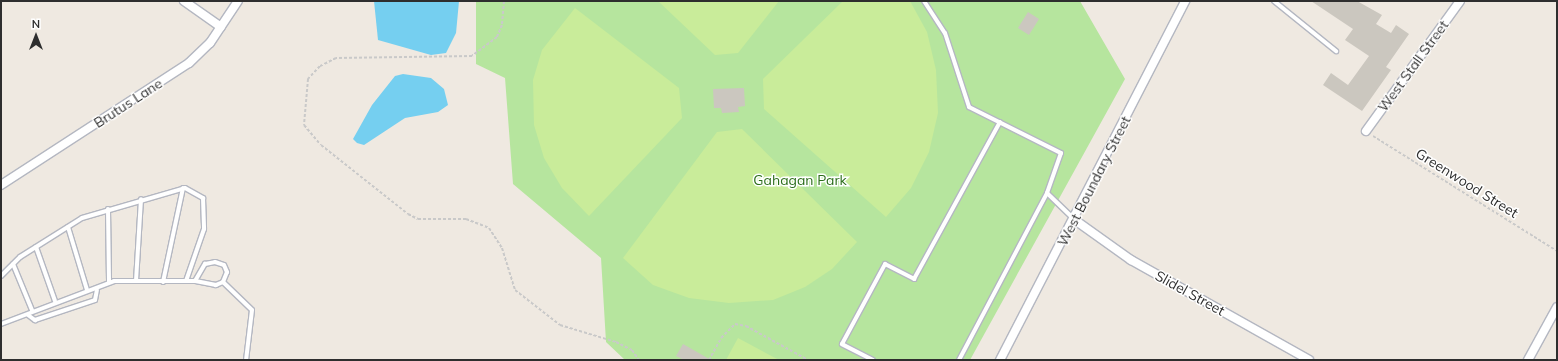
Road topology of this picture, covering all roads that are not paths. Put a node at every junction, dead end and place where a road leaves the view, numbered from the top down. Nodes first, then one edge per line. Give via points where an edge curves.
1 (184, 1) edge
2 (238, 1) edge
3 (924, 1) edge
4 (1185, 1) edge
5 (1274, 1) edge
6 (1460, 1) edge
7 (221, 27) junction
8 (1336, 51) dead end
9 (1000, 122) junction
10 (1366, 131) road end
11 (1, 186) edge
12 (183, 188) junction
13 (1047, 193) junction
14 (141, 199) junction
15 (108, 210) junction
16 (1075, 220) junction
17 (68, 227) junction
18 (36, 247) junction
19 (13, 264) junction
20 (1, 276) edge
21 (136, 281) junction
22 (186, 281) junction
23 (195, 281) junction
24 (109, 282) junction
25 (163, 282) junction
26 (223, 282) junction
27 (87, 290) junction
28 (97, 290) junction
29 (55, 301) junction
30 (1557, 307) edge
31 (32, 310) junction
32 (28, 315) junction
33 (1, 324) edge
34 (246, 360) edge
35 (873, 360) edge
36 (959, 360) edge
37 (1000, 360) edge
38 (1309, 360) edge
39 (1528, 360) edge

1 - 7 street
2 - 7 street, Brutus Lane
3 - 9 lane via 944,33 969,107
4 - 16 street, West Boundary Street
5 - 8 lane
6 - 10 street, West Stall Street
7 - 11 street, Brutus Lane via 189,62
9 - 13 lane via 1061,153
9 - 35 lane via 914,279 885,264 842,344
12 - 14 lane
12 - 22 lane via 203,198 204,222
12 - 25 lane
13 - 16 lane
13 - 36 lane
14 - 15 lane
14 - 21 lane
15 - 17 lane via 82,218
15 - 24 lane
16 - 37 street, West Boundary Street
16 - 38 street, Slidel Street via 1131,260
17 - 18 lane
17 - 27 lane
18 - 19 lane
18 - 29 lane
19 - 20 lane
19 - 31 lane
21 - 24 lane
21 - 25 lane
22 - 23 lane
22 - 25 lane
23 - 26 lane via 216,285
23 - 26 lane via 205,264 215,262 224,265 227,272
24 - 28 lane
26 - 34 lane via 252,310
27 - 28 lane
27 - 29 lane
28 - 32 lane via 95,300 35,320
29 - 31 lane
30 - 39 street
31 - 32 lane
32 - 33 lane

